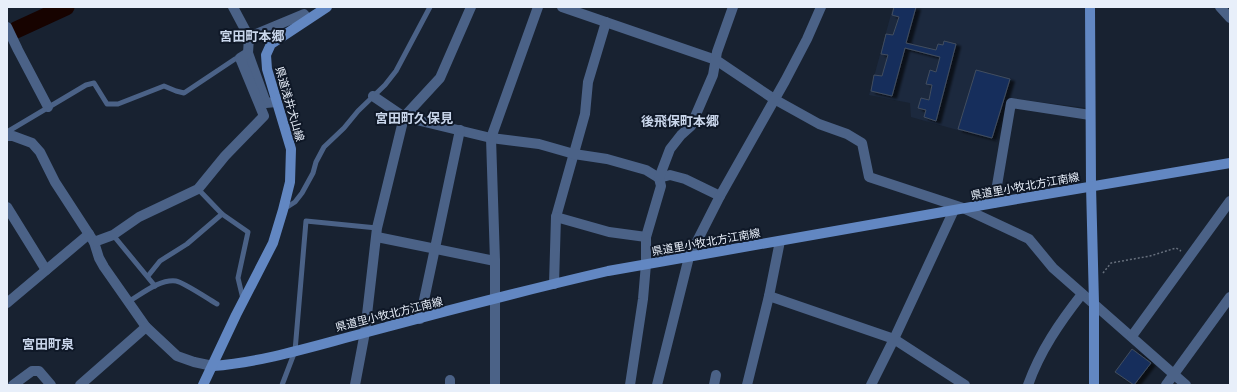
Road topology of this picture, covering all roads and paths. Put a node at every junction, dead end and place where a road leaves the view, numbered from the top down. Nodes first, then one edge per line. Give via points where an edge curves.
1 (233, 7) edge
2 (326, 7) edge
3 (430, 7) edge
4 (471, 7) edge
5 (538, 7) edge
6 (562, 7) edge
7 (733, 7) edge
8 (820, 7) edge
9 (1090, 7) edge
10 (1220, 7) edge
11 (1230, 18) edge
12 (308, 19) junction
13 (606, 22) junction
14 (7, 27) edge
15 (249, 37) junction
16 (244, 56) junction
17 (716, 60) junction
18 (374, 96) junction
19 (774, 99) junction
20 (276, 102) junction
21 (48, 107) junction
22 (1090, 115) junction
23 (404, 117) junction
24 (460, 130) junction
25 (7, 132) edge
26 (7, 136) edge
27 (491, 138) junction
28 (574, 154) junction
29 (1230, 163) edge
30 (659, 178) junction
31 (1091, 186) junction
32 (198, 188) junction
33 (720, 196) junction
34 (1230, 201) edge
35 (994, 203) junction
36 (7, 207) edge
37 (959, 209) junction
38 (283, 210) junction
39 (222, 214) junction
40 (556, 217) junction
41 (11, 221) edge
42 (377, 233) junction
43 (113, 235) junction
44 (646, 237) junction
45 (92, 238) junction
46 (780, 241) junction
47 (434, 249) junction
48 (688, 257) junction
49 (1189, 257) junction
50 (495, 261) junction
51 (646, 264) junction
52 (46, 270) junction
53 (148, 276) junction
54 (1094, 277) junction
55 (554, 284) junction
56 (155, 286) junction
57 (1082, 294) junction
58 (769, 296) junction
59 (1230, 297) edge
60 (495, 299) junction
61 (243, 301) junction
62 (128, 302) junction
63 (7, 303) edge
64 (217, 304) dead end
65 (1094, 304) junction
66 (420, 319) junction
67 (146, 327) junction
68 (365, 332) junction
69 (1132, 336) junction
70 (894, 339) junction
71 (295, 351) junction
72 (213, 366) junction
73 (1174, 374) junction
74 (13, 385) edge
75 (51, 385) edge
76 (80, 385) edge
77 (203, 385) edge
78 (282, 385) edge
79 (355, 385) edge
80 (495, 385) edge
81 (630, 385) edge
82 (657, 385) edge
83 (747, 385) edge
84 (871, 385) edge
85 (965, 385) edge
86 (1028, 385) edge
87 (1094, 385) edge
88 (1166, 385) edge
89 (1186, 385) edge

1 - 15 street
2 - 12 main road, 県道浅井犬山線
3 - 18 lane via 396,71
4 - 23 street via 440,78
5 - 27 street
6 - 13 street
7 - 17 street
8 - 19 street via 807,39
9 - 22 main road
10 - 11 street
12 - 15 street via 304,14
12 - 20 main road, 県道浅井犬山線 via 271,44 266,55
13 - 17 street
13 - 28 street via 588,82 585,114
14 - 21 street
15 - 16 street
16 - 20 street via 266,103
16 - 21 lane via 234,59 184,93 164,86 118,104 107,104 94,83
16 - 32 street via 264,116
17 - 19 street
17 - 30 street via 713,75 691,126 670,149
18 - 23 street
18 - 38 lane via 324,147 302,193 295,202
19 - 33 street
19 - 37 street via 819,124 847,134 862,143 869,178
20 - 38 main road, 県道浅井犬山線 via 291,149 290,182
21 - 25 lane
22 - 31 main road
22 - 35 street via 1011,103
23 - 24 street
23 - 42 street
24 - 27 street
24 - 47 street
26 - 45 street via 32,143 40,152 55,182
27 - 28 street via 539,144
27 - 50 street
28 - 30 street via 646,170
28 - 40 street
29 - 31 main road, 県道里小牧北方江南線
30 - 33 street via 670,175
30 - 44 street via 661,186
31 - 35 main road, 県道里小牧北方江南線
31 - 54 main road
32 - 39 lane
32 - 43 street
33 - 48 street
34 - 49 street
35 - 37 main road, 県道里小牧北方江南線
36 - 41 street
37 - 46 main road, 県道里小牧北方江南線
37 - 57 street via 1029,239 1053,268
37 - 70 street
38 - 61 main road, 県道浅井犬山線 via 273,242
39 - 53 lane via 187,244 160,261
39 - 61 lane via 248,232 238,278
40 - 44 street via 609,232
40 - 55 street
41 - 52 street
42 - 47 street
42 - 68 street
42 - 71 lane via 306,221
43 - 45 street
43 - 53 lane
44 - 51 street
45 - 52 street
45 - 62 street via 104,267
46 - 48 main road, 県道里小牧北方江南線
46 - 58 street
47 - 50 street
47 - 66 street
48 - 51 main road, 県道里小牧北方江南線
48 - 82 street
49 - 54 path via 1176,248 1111,263 1102,274
49 - 69 street
50 - 60 street
51 - 55 main road, 県道里小牧北方江南線
51 - 81 street
52 - 63 street
53 - 56 lane
54 - 65 main road
55 - 60 main road, 県道里小牧北方江南線
56 - 62 lane
56 - 64 lane via 178,281
57 - 65 street
57 - 86 street via 1046,345
58 - 70 street
58 - 83 street
59 - 73 street
60 - 66 main road, 県道里小牧北方江南線
60 - 80 street
61 - 72 main road, 県道浅井犬山線
62 - 67 street
65 - 69 street
65 - 87 main road
66 - 68 main road, 県道里小牧北方江南線
67 - 72 street via 177,356
67 - 76 street
68 - 71 main road, 県道里小牧北方江南線
68 - 79 street
69 - 73 street
70 - 84 street
70 - 85 street
71 - 72 main road, 県道里小牧北方江南線 via 236,364
71 - 78 lane
72 - 77 main road
73 - 88 street
73 - 89 street
74 - 75 street via 32,371 39,372

